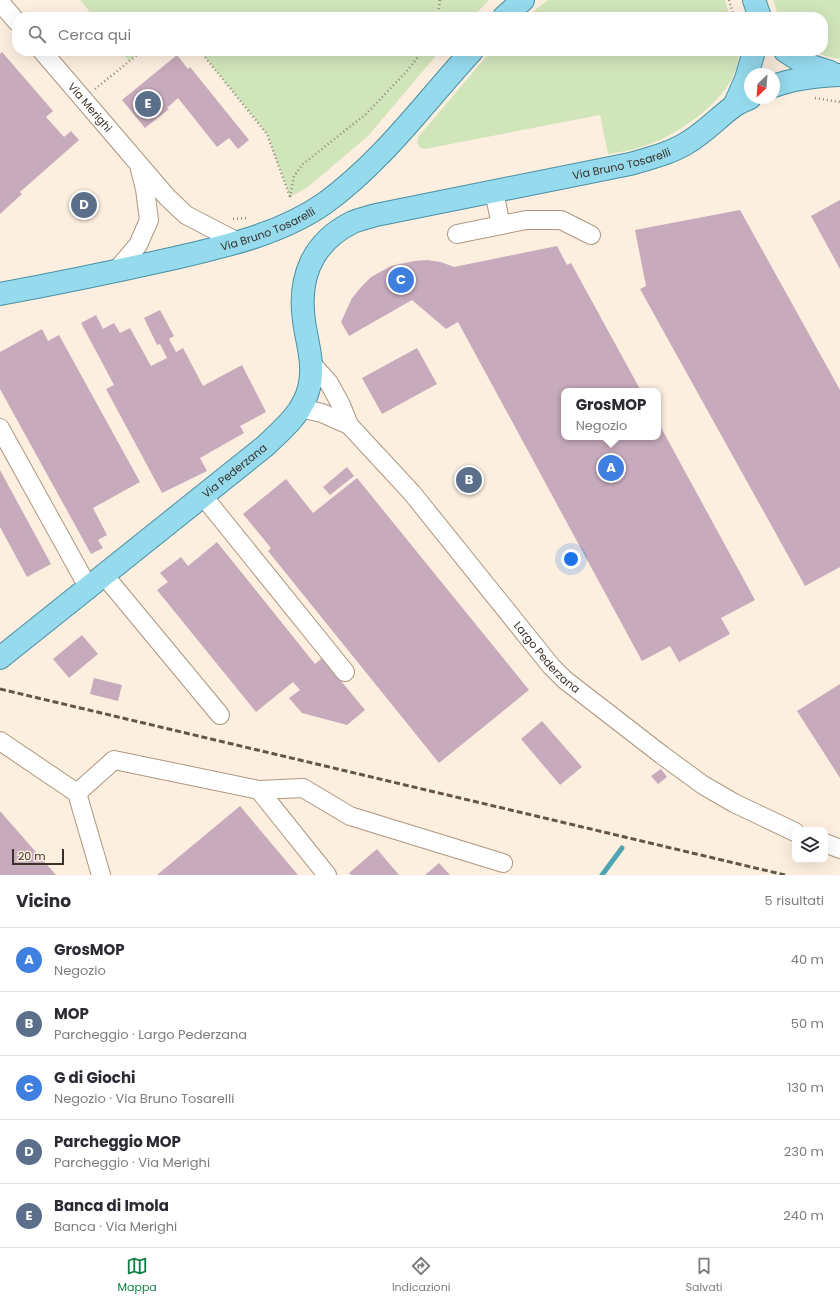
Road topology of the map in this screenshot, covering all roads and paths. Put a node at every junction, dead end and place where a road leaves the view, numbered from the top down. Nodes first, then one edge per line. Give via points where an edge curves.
1 (440, 0) edge
2 (523, 0) edge
3 (729, 0) edge
4 (0, 2) edge
5 (439, 12) edge
6 (510, 12) edge
7 (733, 12) edge
8 (12, 16) edge
9 (46, 56) edge
10 (136, 56) edge
11 (204, 56) edge
12 (419, 56) edge
13 (468, 56) edge
14 (753, 56) edge
15 (793, 56) edge
16 (840, 74) edge
17 (780, 84) edge
18 (742, 102) edge
19 (87, 105) junction
20 (139, 164) junction
21 (494, 192) junction
22 (290, 197) junction
23 (291, 203) dead end
24 (226, 217) dead end
25 (248, 218) dead end
26 (353, 222) joint
27 (501, 225) junction
28 (457, 234) dead end
29 (591, 235) dead end
30 (238, 242) junction
31 (115, 272) junction
32 (0, 294) edge
33 (311, 363) junction
34 (300, 408) junction
35 (349, 425) junction
36 (0, 428) edge
37 (203, 496) junction
38 (96, 581) junction
39 (0, 658) edge
40 (345, 672) dead end
41 (220, 715) dead end
42 (0, 741) edge
43 (259, 790) junction
44 (77, 793) junction
45 (792, 831) edge
46 (828, 844) edge
47 (840, 849) edge
48 (503, 863) dead end
49 (101, 875) edge
50 (327, 875) edge

1 - 5 path
2 - 6 main road
3 - 7 path
4 - 8 street
9 - 19 street, Via Merighi
10 - 19 path via 96,89
11 - 22 path via 267,134
12 - 22 path via 366,114 303,164 294,176
13 - 30 main road, Via Bruno Tosarelli via 380,155 351,182 304,216 282,227
14 - 18 main road, Via Bruno Tosarelli
15 - 16 main road via 826,72
16 - 17 main road via 812,76
18 - 21 main road, Via Bruno Tosarelli via 690,141 666,153 630,164
19 - 20 street, Via Merighi
20 - 30 street, Via Merighi via 186,215
20 - 31 street, Via Merighi via 149,220 138,245
21 - 26 main road, Via Bruno Tosarelli via 376,215
21 - 27 street
22 - 23 path
24 - 25 path
26 - 33 main road, Via Pederzana via 326,242 310,264 306,276 302,304
27 - 28 street
27 - 29 street via 526,220 561,220
30 - 31 main road, Via Bruno Tosarelli
31 - 32 main road, Via Bruno Tosarelli
33 - 34 main road, Via Pederzana via 310,387
33 - 35 street, Largo Pederzana via 329,383
34 - 35 street, Largo Pederzana via 322,413
34 - 37 main road, Via Pederzana via 264,447
35 - 45 street, Largo Pederzana via 412,493 565,680 703,785
36 - 38 street
37 - 38 main road, Via Pederzana
37 - 40 street
38 - 39 main road, Via Pederzana
38 - 41 street
42 - 44 street
43 - 44 street via 114,760
43 - 48 street via 303,788 350,816
43 - 50 street
44 - 49 street
46 - 47 street

